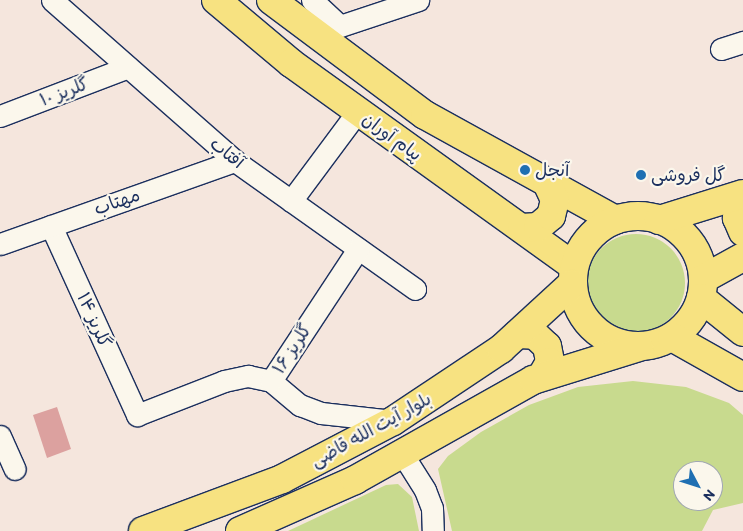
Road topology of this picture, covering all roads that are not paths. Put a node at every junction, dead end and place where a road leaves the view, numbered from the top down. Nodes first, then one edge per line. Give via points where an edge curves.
1 (52, 0) edge
2 (216, 0) edge
3 (272, 0) edge
4 (312, 0) edge
5 (418, 0) edge
6 (340, 26) junction
7 (313, 35) junction
8 (743, 42) edge
9 (721, 49) dead end
10 (128, 67) junction
11 (357, 112) junction
12 (0, 116) edge
13 (234, 161) junction
14 (548, 185) junction
15 (743, 194) edge
16 (743, 199) edge
17 (291, 201) junction
18 (615, 220) junction
19 (659, 220) junction
20 (51, 226) junction
21 (522, 228) junction
22 (743, 232) edge
23 (0, 244) edge
24 (358, 249) junction
25 (743, 257) edge
26 (573, 275) junction
27 (416, 289) dead end
28 (702, 289) junction
29 (742, 332) edge
30 (518, 334) junction
31 (672, 337) junction
32 (639, 347) junction
33 (717, 360) junction
34 (542, 376) junction
35 (743, 377) edge
36 (271, 381) junction
37 (137, 415) joint
38 (393, 421) junction
39 (0, 436) edge
40 (403, 455) junction
41 (15, 469) dead end
42 (143, 531) edge
43 (240, 531) edge
44 (433, 531) edge

1 - 10 street, آفتاب
2 - 11 main road, پیام آوران
3 - 7 main road, پیام آوران
4 - 6 street
5 - 6 street
6 - 7 street
7 - 14 main road, پیام آوران via 425,115
8 - 9 street
10 - 12 street, گلریز ۱۰
10 - 13 street, آفتاب
11 - 17 street
11 - 21 main road, پیام آوران
13 - 17 street, آفتاب
13 - 20 street, مهتاب
14 - 18 main road, پیام آوران
14 - 21 main road via 555,200 551,216 538,227
15 - 19 main road
16 - 22 main road via 737,218
17 - 24 street, آفتاب
18 - 19 main road via 637,216
18 - 26 main road via 589,238
19 - 28 main road via 690,243 699,260
20 - 23 street, مهتاب
20 - 37 street, گلریز ۱۴
21 - 26 main road, پیام آوران
24 - 27 street, آفتاب
24 - 36 street, گلریز ۱۶
25 - 28 main road
26 - 30 main road, بلوار آیت ‌الله قاضی
26 - 32 main road via 576,304 586,322 601,336 619,344
28 - 29 main road
28 - 31 main road via 694,313
29 - 33 main road via 722,344
30 - 34 main road via 535,335 547,346 550,362
30 - 38 main road, بلوار آیت ‌الله قاضی via 464,376
31 - 32 main road
31 - 33 main road
32 - 34 main road, بلوار آیت ‌الله قاضی
33 - 35 main road
34 - 40 main road, بلوار آیت ‌الله قاضی
36 - 37 street, گلریز ۱۶ via 235,377
36 - 38 street via 300,405 321,413
38 - 42 main road, بلوار آیت ‌الله قاضی via 282,479
39 - 41 street
40 - 43 main road, بلوار آیت ‌الله قاضی
40 - 44 street via 425,490 432,508

